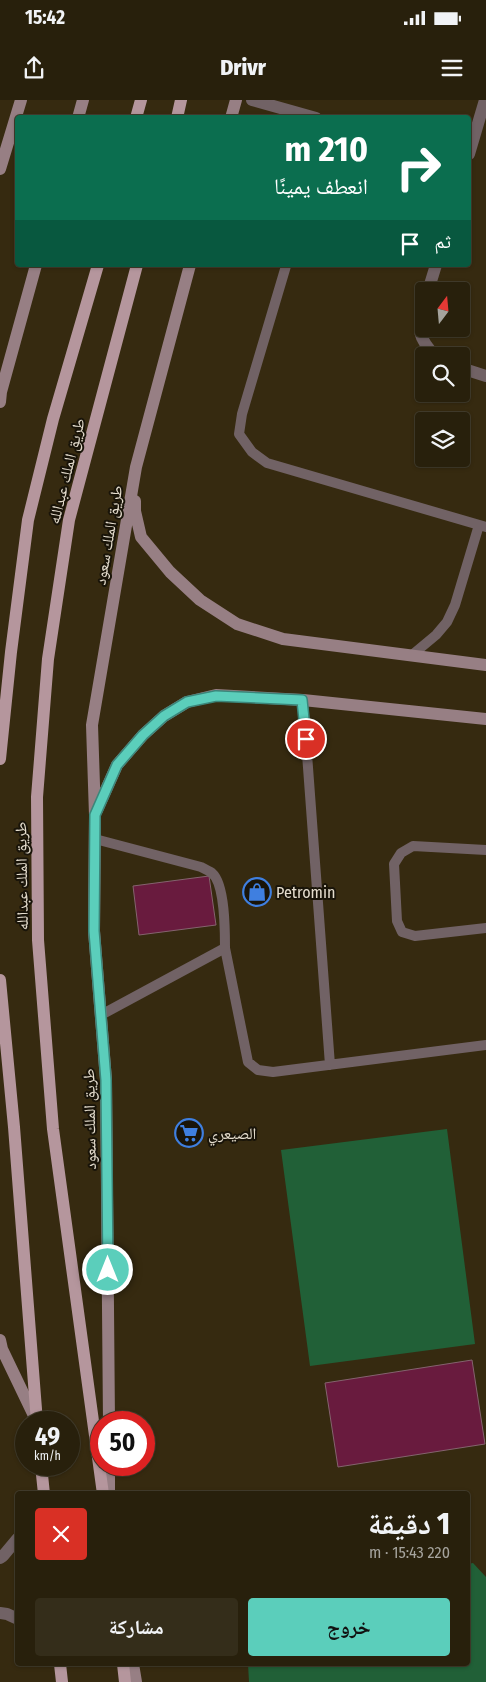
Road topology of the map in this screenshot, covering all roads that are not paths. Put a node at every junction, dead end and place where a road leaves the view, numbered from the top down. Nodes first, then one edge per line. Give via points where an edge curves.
1 (21, 100) edge
2 (83, 100) edge
3 (141, 100) edge
4 (181, 100) edge
5 (236, 100) edge
6 (252, 100) edge
7 (485, 100) edge
8 (16, 115) edge
9 (79, 115) edge
10 (137, 115) edge
11 (177, 115) edge
12 (232, 115) edge
13 (305, 115) edge
14 (15, 120) edge
15 (471, 147) edge
16 (0, 169) edge
17 (35, 267) edge
18 (97, 267) edge
19 (136, 267) edge
20 (189, 267) edge
21 (286, 267) edge
22 (435, 267) edge
23 (431, 282) edge
24 (470, 371) edge
25 (486, 376) edge
26 (0, 396) edge
27 (136, 467) junction
28 (482, 526) edge
29 (412, 655) junction
30 (486, 665) edge
31 (302, 700) junction
32 (486, 719) edge
33 (0, 759) edge
34 (95, 815) junction
35 (95, 839) junction
36 (486, 850) edge
37 (486, 928) edge
38 (225, 948) junction
39 (0, 980) edge
40 (101, 1015) junction
41 (486, 1045) edge
42 (330, 1065) junction
43 (0, 1340) edge
44 (32, 1411) edge
45 (36, 1411) edge
46 (109, 1411) edge
47 (42, 1476) edge
48 (109, 1476) edge
49 (44, 1491) edge
50 (103, 1491) edge
51 (109, 1491) edge
52 (15, 1542) edge
53 (0, 1558) edge
54 (0, 1613) edge
55 (15, 1618) edge
56 (60, 1666) edge
57 (123, 1666) edge
58 (133, 1666) edge
59 (62, 1682) edge
60 (125, 1682) edge
61 (136, 1682) edge

1 - 8 main road
2 - 9 main road
3 - 10 main road
4 - 11 main road
5 - 12 main road
6 - 13 street
7 - 15 street
14 - 16 main road
17 - 26 main road
18 - 33 main road, طريق الملك عبدالله via 53,419 28,520
19 - 50 main road, طريق الملك عبدالله via 69,520 48,659 37,796 38,940 53,1129
20 - 27 main road, طريق الملك سعود
21 - 28 lane via 242,414 239,434 252,452 267,463
22 - 23 street
24 - 25 street
27 - 29 main road via 135,511 141,537 170,572 200,600 237,624 283,639
27 - 34 main road, طريق الملك سعود via 92,725
28 - 29 lane via 447,622
29 - 30 main road
31 - 32 main road, طريق الملك سعود
31 - 34 main road, طريق الملك سعود via 216,696 187,702 164,716 117,765
31 - 42 lane
34 - 35 main road, طريق الملك سعود
35 - 38 lane via 201,867 213,874 219,884
35 - 40 main road, طريق الملك سعود via 94,931
36 - 37 lane via 413,846 401,853 394,864 396,921 402,932 415,936
38 - 40 lane
38 - 42 lane via 248,1062 258,1070 273,1072
39 - 45 main road
40 - 46 main road, طريق الملك سعود via 106,1080
41 - 42 lane
43 - 44 main road
47 - 49 main road
48 - 51 main road
52 - 53 street
54 - 55 street
56 - 59 main road
57 - 60 main road
58 - 61 main road

